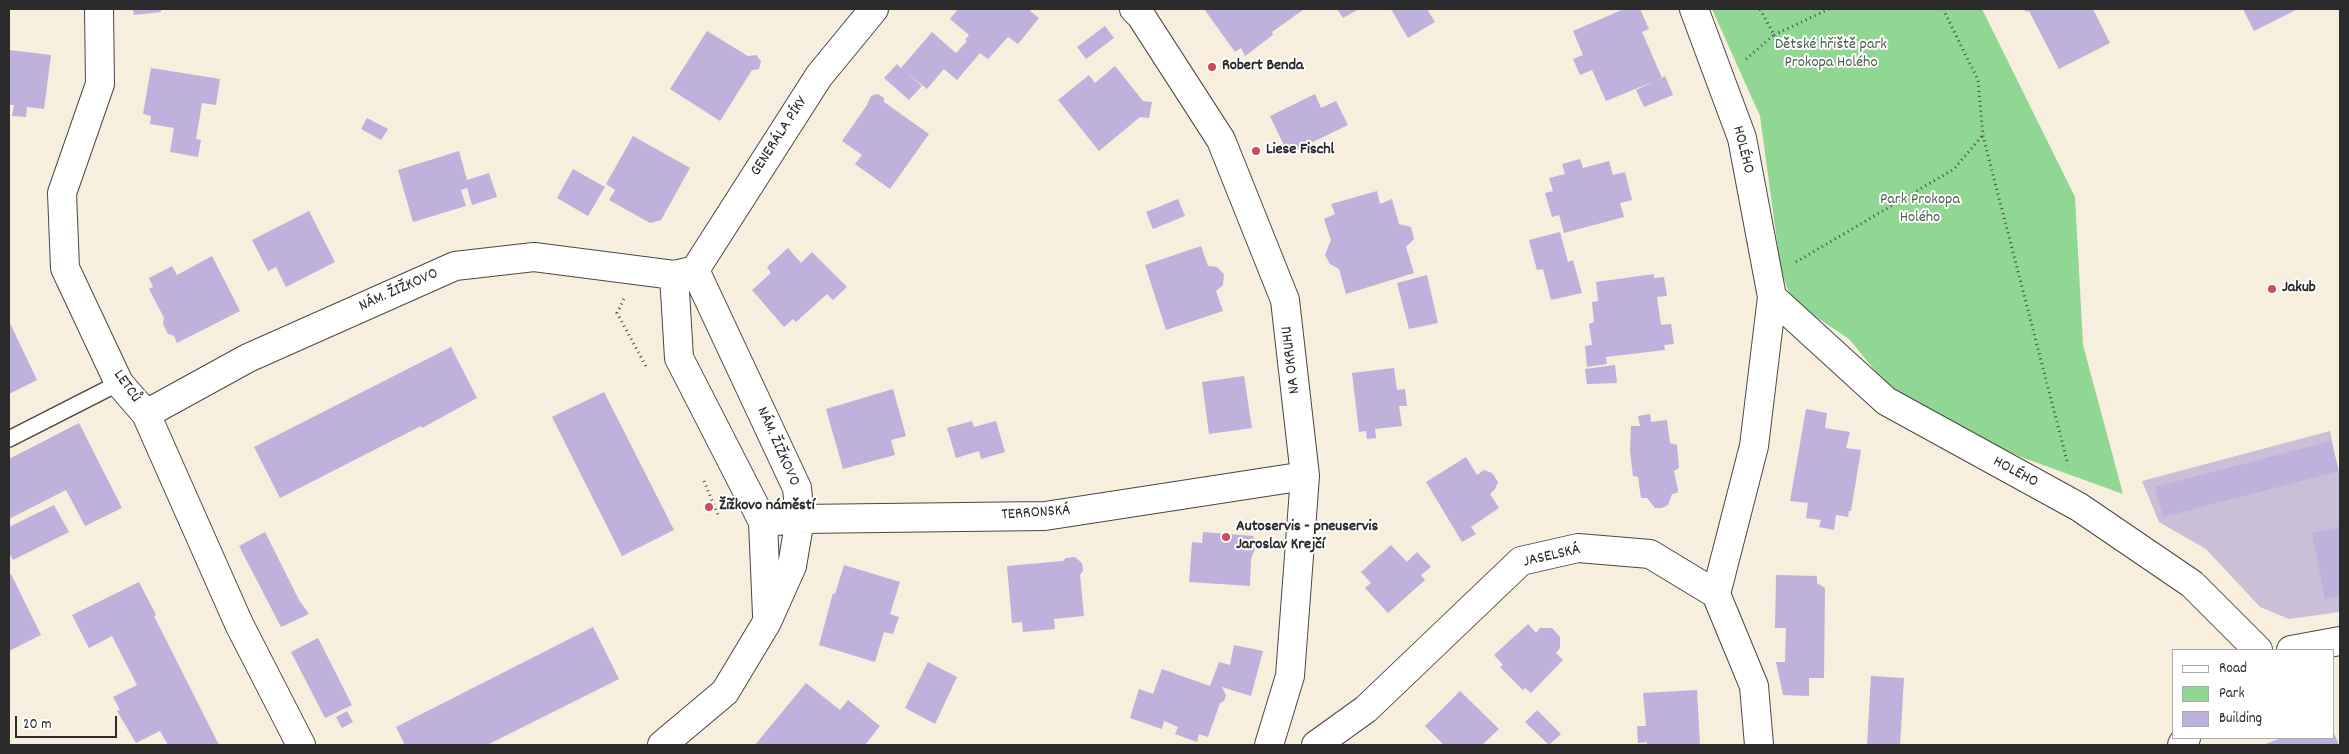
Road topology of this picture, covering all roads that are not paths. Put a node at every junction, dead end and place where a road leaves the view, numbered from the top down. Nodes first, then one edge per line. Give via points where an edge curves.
1 (100, 9) edge
2 (874, 9) edge
3 (1134, 9) edge
4 (1694, 9) edge
5 (685, 273) junction
6 (1770, 288) junction
7 (119, 383) junction
8 (146, 414) junction
9 (9, 440) edge
10 (1305, 476) junction
11 (800, 519) junction
12 (763, 522) junction
13 (1716, 594) junction
14 (767, 622) junction
15 (2340, 641) edge
16 (2257, 649) edge
17 (2296, 649) edge
18 (302, 745) edge
19 (662, 745) edge
20 (1270, 745) edge
21 (1316, 745) edge
22 (1759, 745) edge

1 - 7 street, LETCŮ via 100,84 62,193 64,240 66,268
2 - 5 street, GENERÁLA PÍKY via 819,76
3 - 10 street, NA OKRUHU via 1221,140 1285,300
4 - 6 street, HOLÉHO via 1742,138
5 - 8 street, NÁM. ŽIŽKOVO via 534,257 455,266 248,358
5 - 11 street, NÁM. ŽIŽKOVO via 796,488
5 - 12 street via 679,358
6 - 13 street, HOLÉHO via 1754,446
6 - 16 street, HOLÉHO via 1886,401 2079,507 2192,584
7 - 8 street, LETCŮ
7 - 9 lane
8 - 18 street, LETCŮ via 239,624
10 - 11 street, TERRONSKÁ via 1045,516
10 - 20 street, NA OKRUHU via 1290,676
11 - 12 street, TERRONSKÁ
11 - 14 street, NÁM. ŽIŽKOVO via 792,566
12 - 14 street
13 - 21 street, JASELSKÁ via 1650,554 1578,548 1521,561 1366,709
13 - 22 street via 1754,686
14 - 19 street, NÁM. ŽIŽKOVO via 725,692
15 - 17 street

